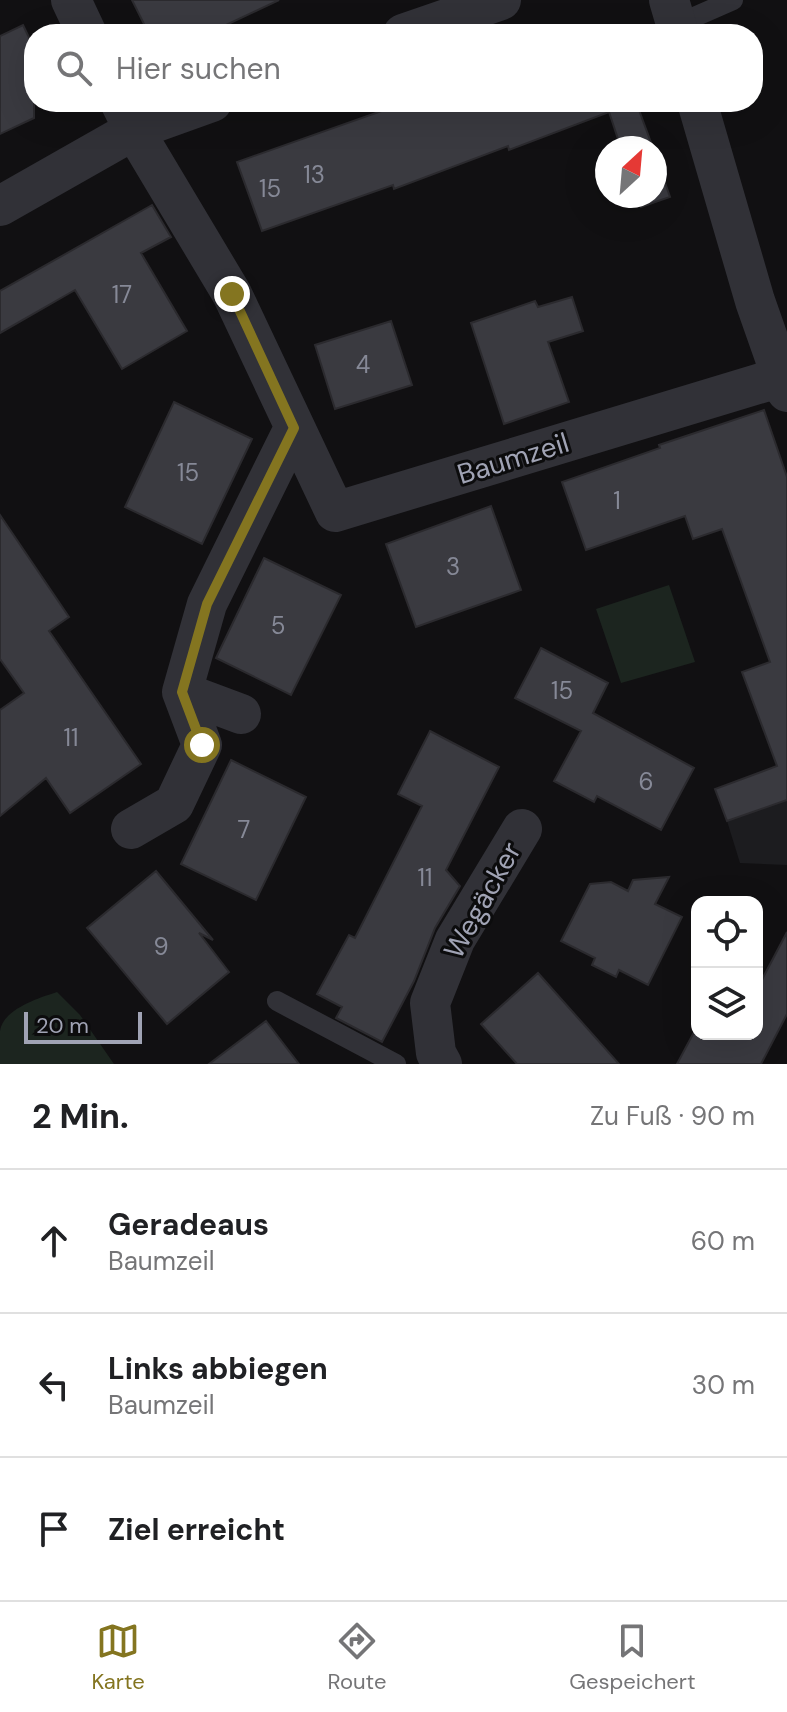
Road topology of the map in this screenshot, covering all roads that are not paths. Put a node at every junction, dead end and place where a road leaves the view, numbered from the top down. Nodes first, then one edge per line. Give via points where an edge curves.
1 (71, 0) edge
2 (501, 0) edge
3 (733, 0) edge
4 (675, 20) edge
5 (82, 24) edge
6 (432, 24) edge
7 (151, 112) edge
8 (700, 112) edge
9 (127, 116) edge
10 (0, 206) edge
11 (777, 334) edge
12 (784, 384) edge
13 (294, 428) junction
14 (182, 692) junction
15 (241, 714) dead end
16 (131, 829) dead end
17 (522, 829) dead end
18 (277, 1001) dead end
19 (396, 1064) edge
20 (442, 1064) edge

1 - 5 street
2 - 6 street
3 - 4 lane
7 - 9 street
8 - 11 street
9 - 10 street
9 - 13 street, Baumzeil via 232,294
11 - 12 street
12 - 13 street, Baumzeil via 335,512
13 - 14 street via 195,598
14 - 15 street
14 - 16 street via 202,745 174,804
17 - 20 street, Wegäcker via 455,940 430,1003
18 - 19 lane

